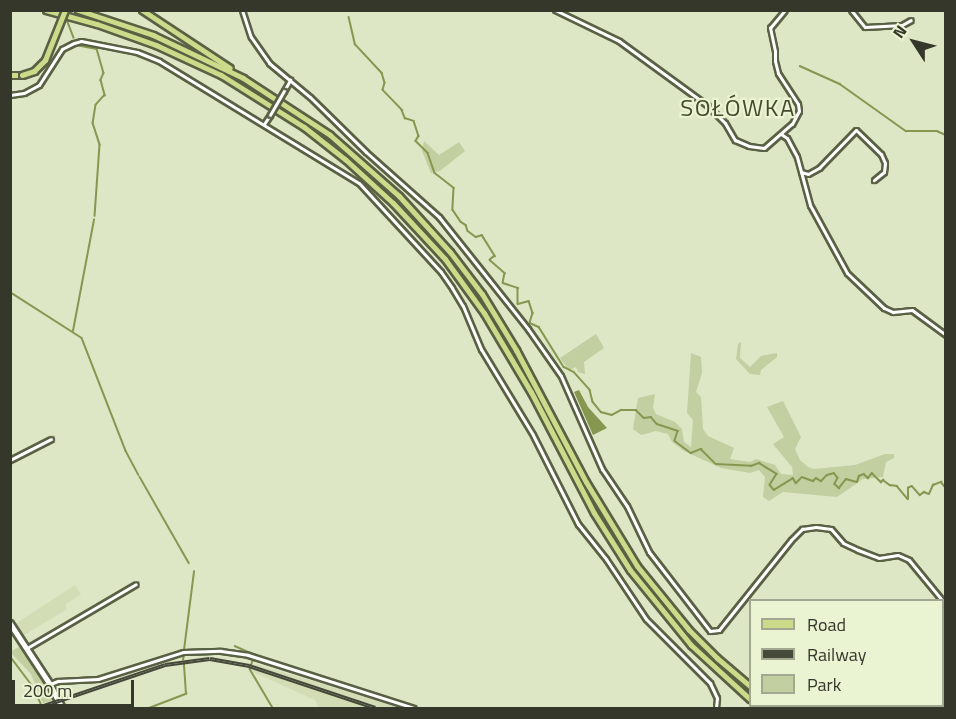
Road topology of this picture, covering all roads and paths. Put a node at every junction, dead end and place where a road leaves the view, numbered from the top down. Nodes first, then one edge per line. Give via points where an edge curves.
1 (46, 10) edge
2 (65, 10) edge
3 (78, 10) edge
4 (142, 10) edge
5 (242, 10) edge
6 (555, 10) edge
7 (785, 10) edge
8 (851, 10) edge
9 (911, 20) dead end
10 (10, 75) edge
11 (243, 78) junction
12 (290, 80) junction
13 (10, 95) edge
14 (264, 124) junction
15 (781, 134) junction
16 (800, 172) junction
17 (874, 180) dead end
18 (945, 335) edge
19 (51, 439) dead end
20 (10, 460) edge
21 (136, 584) dead end
22 (941, 599) edge
23 (10, 623) edge
24 (27, 648) junction
25 (50, 684) junction
26 (749, 685) edge
27 (749, 698) edge
28 (62, 708) edge
29 (414, 708) edge
30 (716, 708) edge

1 - 27 main road via 131,36 191,60 285,113 346,160 410,219 484,313 531,392 594,513 630,570 691,645
2 - 10 main road, bridge via 45,60 34,71
3 - 11 main road via 173,43
4 - 11 main road
5 - 12 street via 257,48
6 - 15 street via 619,41 708,106 740,143 764,148
7 - 15 street via 770,28 778,73 799,111
8 - 9 street via 865,27 902,25
11 - 26 main road via 299,112 354,155 399,196 450,252 503,327 586,482 637,566 695,637
12 - 14 street, bridge
12 - 22 street via 444,222 528,329 561,376 602,469 627,506 649,552 710,631 719,630 796,534 816,527 831,529 843,543 879,558 898,555 909,560
13 - 14 street via 39,85 62,49 81,41 150,57
14 - 30 street via 359,183 441,272 463,306 481,349 533,435 578,524 646,619 710,683 717,698
15 - 16 street via 790,144
16 - 17 street via 808,174 819,168 856,130 885,163 884,172
16 - 18 street via 810,206 847,273 884,308 893,312 912,310
19 - 20 street
21 - 24 street
23 - 24 street
24 - 25 street
25 - 28 street
25 - 29 street via 98,679 183,652 221,651 248,655

